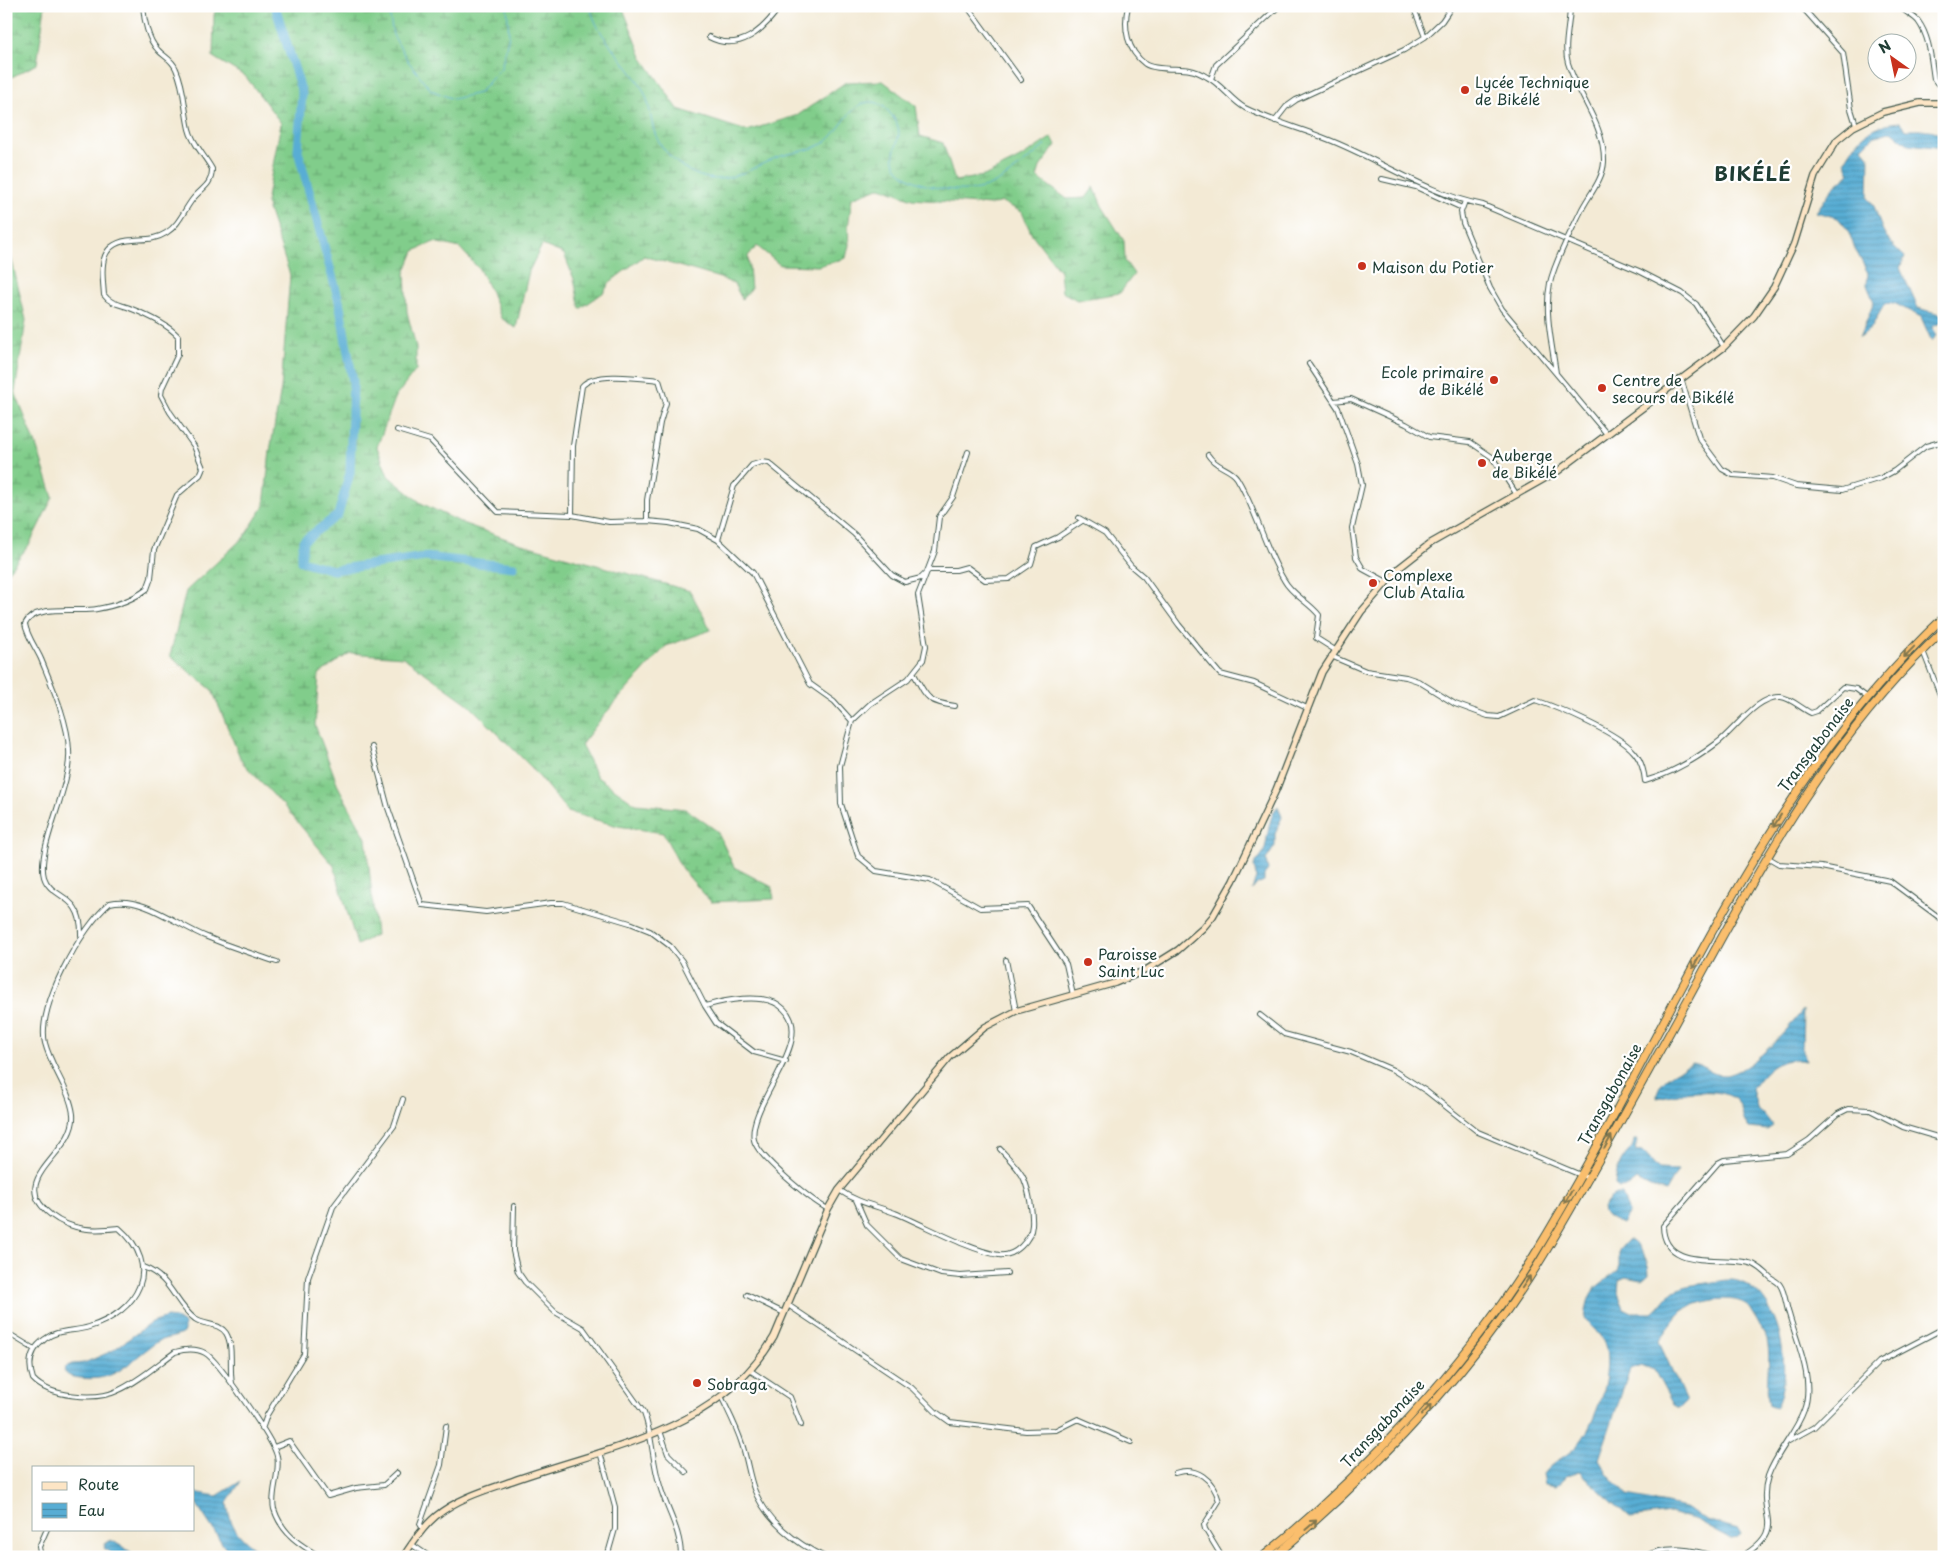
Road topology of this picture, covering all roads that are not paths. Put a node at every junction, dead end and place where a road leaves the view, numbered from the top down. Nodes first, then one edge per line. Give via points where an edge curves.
1 (143, 6) edge
2 (780, 6) edge
3 (967, 6) edge
4 (1128, 6) edge
5 (1280, 6) edge
6 (1413, 6) edge
7 (1452, 6) edge
8 (1570, 6) edge
9 (1802, 6) edge
10 (1900, 6) edge
11 (709, 37) dead end
12 (1425, 37) junction
13 (1211, 79) junction
14 (1021, 80) dead end
15 (1944, 85) edge
16 (1944, 103) edge
17 (1275, 121) junction
18 (1856, 125) junction
19 (1382, 179) dead end
20 (1465, 201) junction
21 (1462, 208) junction
22 (1568, 240) junction
23 (1724, 347) junction
24 (1309, 364) dead end
25 (1556, 373) junction
26 (1681, 378) junction
27 (1334, 401) junction
28 (397, 430) dead end
29 (1606, 434) junction
30 (1944, 441) edge
31 (968, 452) dead end
32 (1208, 455) dead end
33 (1517, 495) junction
34 (572, 515) junction
35 (647, 521) junction
36 (718, 540) junction
37 (929, 570) junction
38 (1387, 582) junction
39 (1944, 617) edge
40 (1944, 630) edge
41 (1922, 650) junction
42 (1333, 653) junction
43 (914, 674) junction
44 (1868, 698) junction
45 (1944, 705) edge
46 (955, 706) dead end
47 (1307, 708) junction
48 (852, 721) junction
49 (372, 747) dead end
50 (1767, 857) junction
51 (1944, 921) edge
52 (81, 936) junction
53 (1006, 960) dead end
54 (278, 962) dead end
55 (1073, 995) junction
56 (705, 1006) junction
57 (1016, 1012) junction
58 (1260, 1015) dead end
59 (786, 1061) junction
60 (403, 1099) dead end
61 (1944, 1139) edge
62 (1000, 1149) dead end
63 (1581, 1174) junction
64 (1588, 1178) junction
65 (839, 1190) junction
66 (856, 1200) junction
67 (514, 1206) dead end
68 (828, 1209) junction
69 (144, 1267) junction
70 (1007, 1273) dead end
71 (748, 1295) dead end
72 (788, 1305) junction
73 (784, 1314) junction
74 (1944, 1328) edge
75 (6, 1332) edge
76 (34, 1349) junction
77 (751, 1371) junction
78 (233, 1384) junction
79 (722, 1398) junction
80 (801, 1425) dead end
81 (446, 1426) dead end
82 (262, 1429) junction
83 (660, 1431) junction
84 (650, 1435) junction
85 (1131, 1442) dead end
86 (1787, 1442) junction
87 (274, 1447) junction
88 (600, 1452) junction
89 (686, 1472) dead end
90 (397, 1473) dead end
91 (1174, 1473) dead end
92 (424, 1528) junction
93 (47, 1530) edge
94 (411, 1544) junction
95 (42, 1557) edge
96 (321, 1557) edge
97 (403, 1557) edge
98 (430, 1557) edge
99 (607, 1557) edge
100 (681, 1557) edge
101 (825, 1557) edge
102 (1222, 1557) edge
103 (1262, 1557) edge
104 (1274, 1557) edge
105 (1644, 1557) edge
106 (1717, 1557) edge
107 (1741, 1557) edge

1 - 52 street via 152,42 172,61 178,74 185,94 189,129 212,169 212,175 207,187 192,200 182,218 168,232 154,239 126,240 108,250 103,260 104,295 112,303 138,312 178,336 178,354 161,395 194,446 203,468 200,475 177,495 154,550 147,589 98,609 36,614 25,624 57,698 70,751 46,851 44,877 50,887 73,905 80,917
2 - 11 street via 765,27 744,40 716,41
3 - 14 street
4 - 13 street via 1126,29 1129,43 1145,64 1193,70
5 - 13 street via 1216,65
6 - 12 street
7 - 12 street
8 - 22 street via 1568,62 1592,112 1604,162 1600,177
9 - 18 street via 1843,53
10 - 15 street via 1921,26 1928,44 1934,79
12 - 17 street via 1296,100
13 - 17 street via 1237,103
16 - 18 street via 1900,107
17 - 20 street via 1328,139
18 - 23 street via 1837,140 1821,162 1794,244 1763,304
19 - 21 street via 1416,187
20 - 21 street
20 - 22 street via 1483,205
21 - 25 street via 1461,217 1497,301
22 - 23 street via 1682,293 1696,304
22 - 25 street via 1550,282 1548,299
23 - 26 street
24 - 27 street
25 - 29 street
26 - 29 street
26 - 30 street via 1699,438 1722,469 1733,475 1842,490 1881,478 1926,446
27 - 33 street via 1351,399 1429,437 1470,442 1492,457
27 - 38 street via 1361,475 1362,485 1352,528 1356,557 1363,569
28 - 34 street via 430,440 498,512
29 - 33 street via 1558,471
31 - 37 street via 953,497 939,517
32 - 42 street via 1214,464 1237,478 1284,581 1315,610 1319,616 1316,638
33 - 38 street via 1418,551
34 - 35 street via 609,522
34 - 35 street via 573,446 582,386 603,377 642,378 659,380 666,403 648,493
35 - 36 street via 680,524
36 - 37 street via 734,486 752,464 762,462 769,463 798,485 854,534 896,578 911,582
36 - 48 street via 753,573 810,684 834,701
37 - 43 street via 918,595 926,646 923,660
37 - 47 street via 967,567 985,580 1009,579 1031,564 1036,547 1058,537 1080,520 1102,531 1144,577 1220,674 1254,683
38 - 42 street via 1361,612
39 -> 44 highway, Transgabonaise
40 - 41 highway, Transgabonaise
41 - 45 street
41 - 50 highway, Transgabonaise via 1871,709 1795,809
42 - 44 street via 1366,671 1418,681 1455,704 1488,716 1499,717 1535,700 1552,706 1626,745 1640,763 1645,781 1662,776 1718,743 1762,702 1772,697 1783,697 1812,713 1843,687 1856,689
42 - 47 street
43 - 46 street via 928,699
43 - 48 street via 870,704
44 -> 63 highway, Transgabonaise via 1821,755 1765,841
47 - 55 street via 1276,790 1213,916 1178,950 1146,970
48 - 55 street via 840,766 841,804 858,856 876,871 930,880 980,908 1028,906 1066,964
49 - 56 street via 388,808 422,906 486,912 563,903 630,923 650,931 670,946 682,961
50 - 51 street via 1779,864 1821,867 1890,881
64 -> 50 highway, Transgabonaise
52 - 54 street via 110,902 135,904 206,937
52 - 69 street via 49,1003 43,1030 52,1062 70,1104 72,1124 60,1151 40,1172 35,1193 44,1210 80,1230 119,1228 131,1239
53 - 57 street
55 - 57 street
56 - 59 street via 716,1023 754,1052
56 - 59 street via 728,1000 767,1000 776,1004 790,1017 792,1029
57 - 65 street via 985,1027 950,1057
58 - 63 street via 1284,1034 1352,1052 1393,1070 1426,1090 1478,1132
59 - 68 street via 756,1115 755,1143 777,1169
60 - 82 street via 394,1126 328,1218 308,1278 304,1354
61 - 86 street via 1903,1127 1870,1110 1848,1109 1787,1154 1718,1163 1663,1226 1663,1234 1672,1250 1688,1259 1754,1264 1780,1285 1807,1377 1804,1409
62 - 66 street via 1024,1180 1032,1225 1028,1240 1007,1254 999,1255 973,1246
63 - 64 street
63 -> 103 highway, Transgabonaise via 1531,1259 1453,1366 1361,1466
104 -> 64 highway, Transgabonaise via 1365,1475 1462,1370 1538,1264
65 - 66 street
65 - 68 street
66 - 70 street via 867,1226 901,1259 941,1274
67 - 84 street via 512,1251 518,1272 555,1312 583,1328 592,1339 644,1414
68 - 72 street
69 - 76 street via 142,1285 135,1296 109,1318 88,1327 56,1332
69 - 78 street via 164,1279 195,1319 220,1327 226,1333
71 - 73 street
72 - 73 street
72 - 85 street via 912,1388 950,1422 1026,1431 1056,1430 1078,1419
73 - 77 street via 766,1352
74 - 86 street via 1879,1362 1814,1427
75 - 76 street
76 - 78 street via 30,1363 33,1379 57,1393 96,1395 118,1391 175,1352 184,1350 198,1350 212,1357
77 - 79 street
77 - 80 street via 790,1397
78 - 82 street
79 - 83 street via 692,1417
79 - 101 street via 742,1443 760,1501 791,1537
81 - 92 street via 440,1465 420,1524
82 - 87 street
83 - 84 street
83 - 89 street via 668,1454
84 - 88 street
84 - 100 street via 660,1486 679,1531
86 - 107 street via 1764,1491 1770,1525 1767,1535 1758,1547
87 - 90 street via 289,1441 328,1496 356,1488 384,1486
87 - 96 street via 278,1456 274,1508 290,1537
88 - 92 street via 468,1497 440,1513
88 - 99 street via 616,1506 615,1529
91 - 102 street via 1186,1470 1203,1476 1218,1496 1219,1501 1204,1525
92 - 94 street
93 - 95 street via 39,1547
94 - 97 street
94 - 98 street
105 - 106 street via 1651,1553 1687,1549

